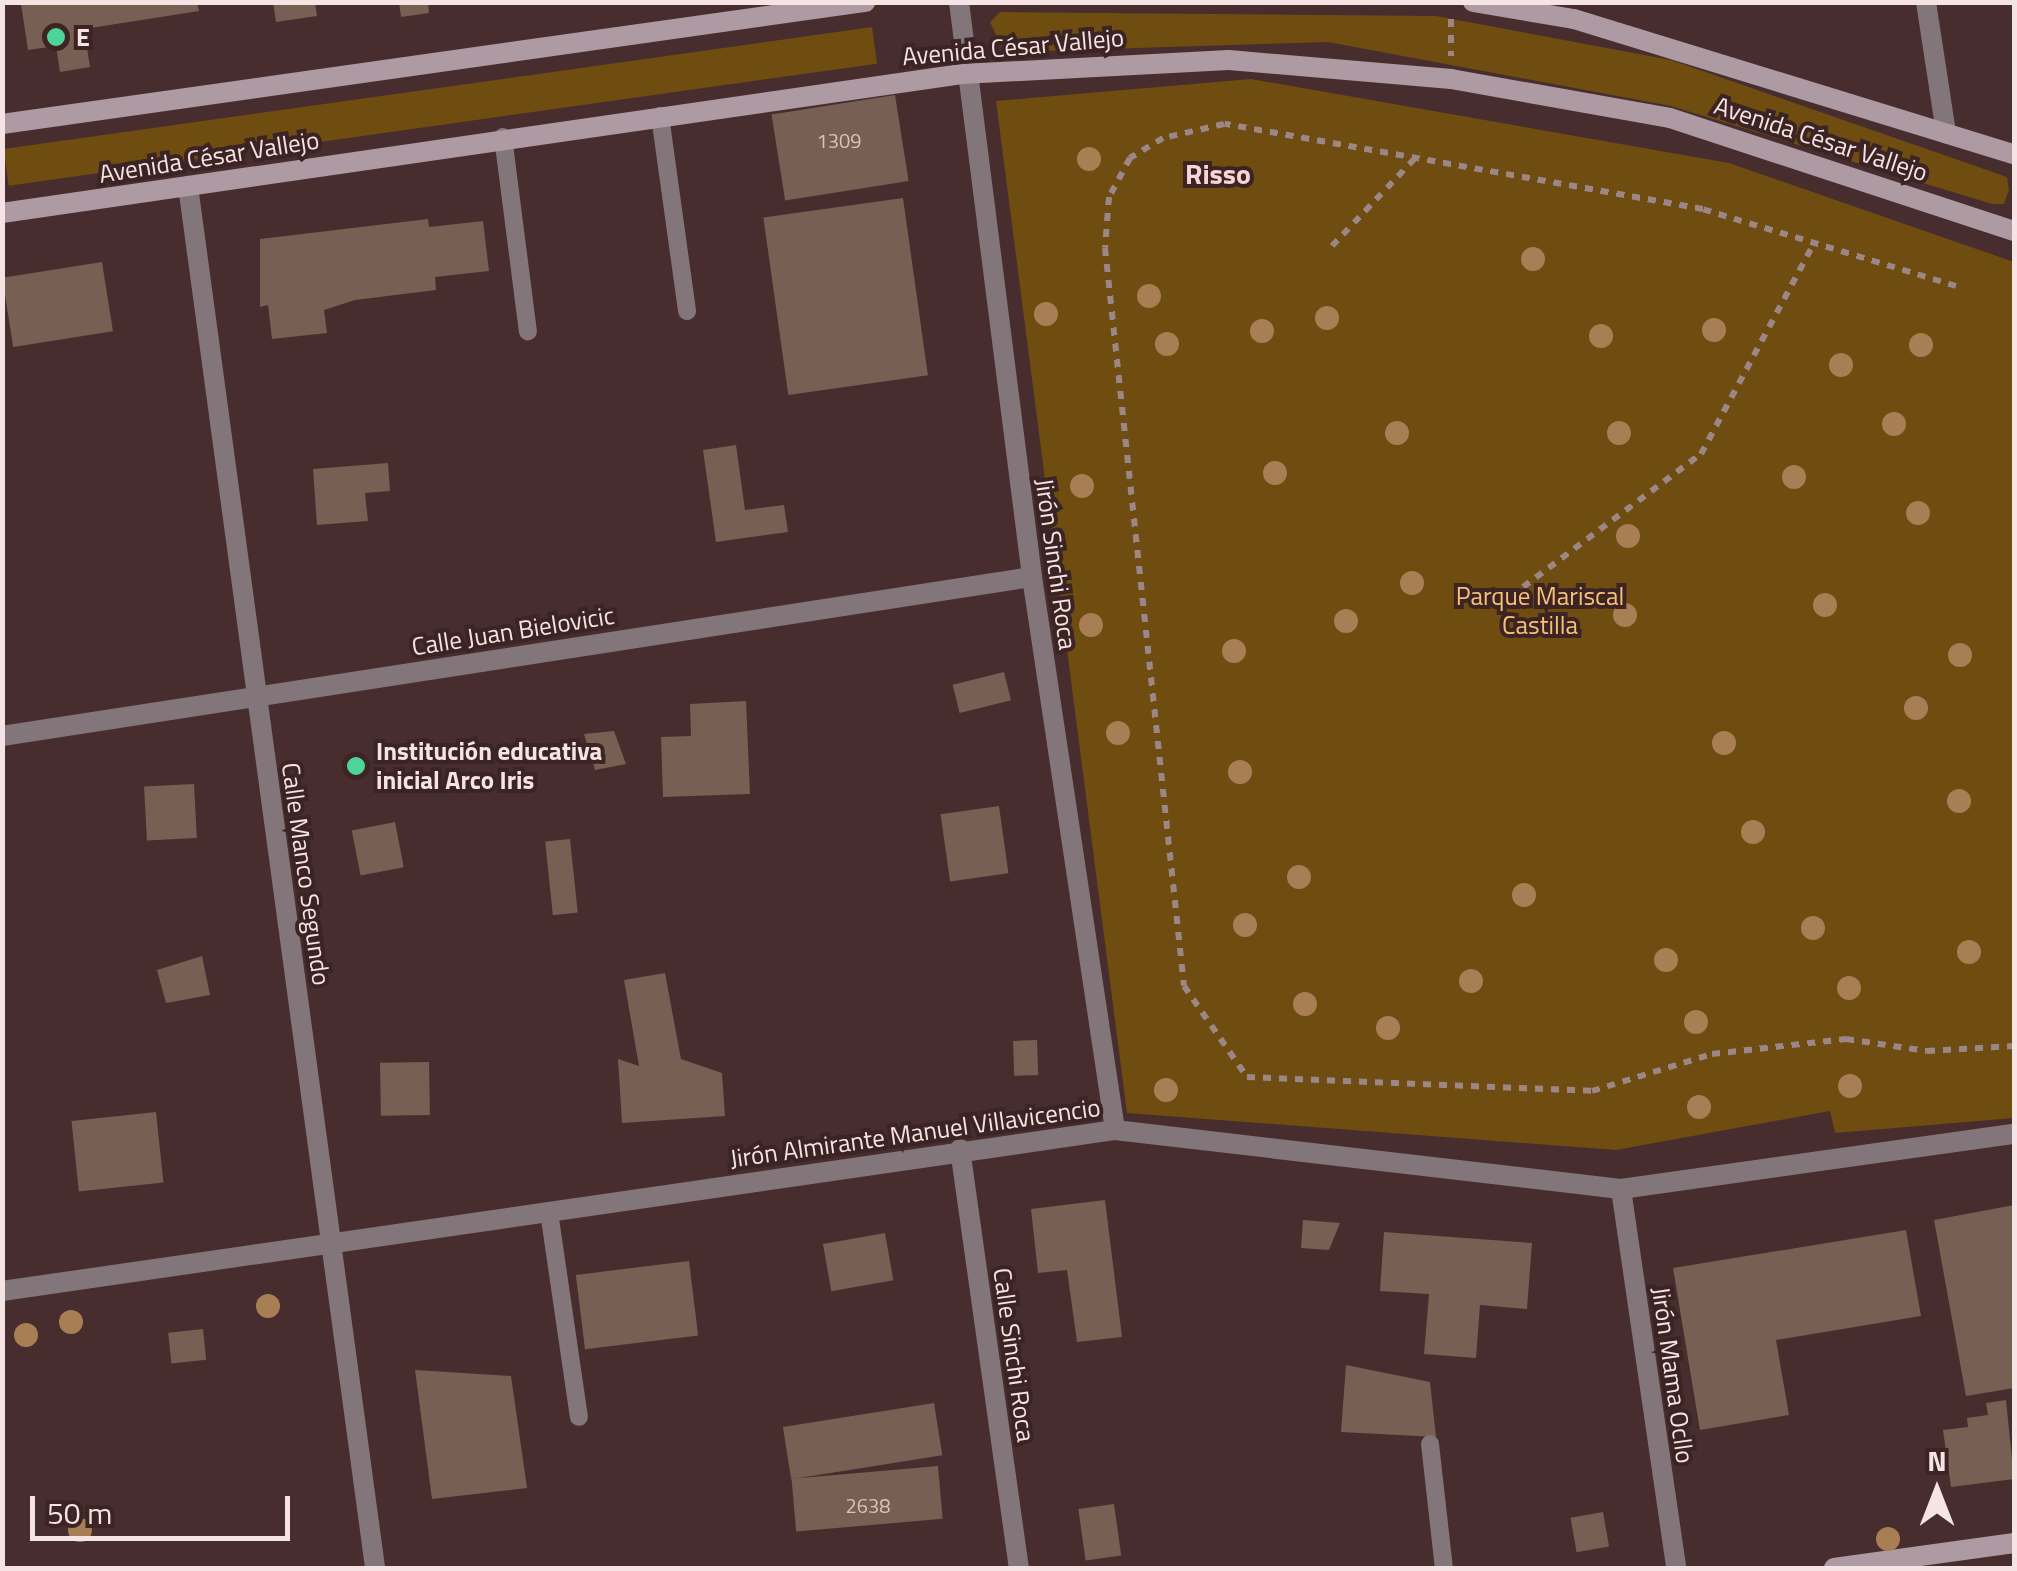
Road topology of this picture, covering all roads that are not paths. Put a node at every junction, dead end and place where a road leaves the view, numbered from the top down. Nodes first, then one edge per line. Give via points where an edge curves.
1 (865, 2) edge
2 (960, 2) edge
3 (1473, 2) edge
4 (1926, 2) edge
5 (962, 74) junction
6 (660, 116) junction
7 (2, 124) edge
8 (1946, 133) junction
9 (503, 137) junction
10 (2014, 154) edge
11 (188, 186) junction
12 (2, 213) edge
13 (2014, 230) edge
14 (688, 311) dead end
15 (528, 332) dead end
16 (1032, 577) junction
17 (257, 696) junction
18 (2, 736) edge
19 (1115, 1130) junction
20 (2014, 1134) edge
21 (960, 1149) junction
22 (1621, 1189) junction
23 (550, 1212) junction
24 (331, 1246) junction
25 (2, 1291) edge
26 (579, 1416) dead end
27 (1430, 1444) dead end
28 (2014, 1543) edge
29 (375, 1568) edge
30 (1019, 1568) edge
31 (1444, 1568) edge
32 (1676, 1568) edge
33 (1834, 1568) edge

1 - 7 main road
2 - 5 street, Jirón Sinchi Roca
3 - 8 main road, Avenida César Vallejo via 1591,24
4 - 8 street
5 - 6 main road, Avenida César Vallejo
5 - 13 main road, Avenida César Vallejo via 1229,60 1452,79 1670,118
5 - 16 street, Jirón Sinchi Roca
6 - 9 main road, Avenida César Vallejo
6 - 14 lane
8 - 10 main road, Avenida César Vallejo
9 - 11 main road, Avenida César Vallejo
9 - 15 lane
11 - 12 main road, Avenida César Vallejo
11 - 17 street, Calle Manco Segundo
16 - 17 street, Calle Juan Bielovicic
16 - 19 street, Jirón Sinchi Roca
17 - 18 street, Calle Juan Bielovicic
17 - 24 street, Calle Manco Segundo
19 - 21 street, Jirón Almirante Manuel Villavicencio
19 - 22 street, Jirón Almirante Manuel Villavicencio
20 - 22 street, Jirón Almirante Manuel Villavicencio
21 - 23 street, Jirón Almirante Manuel Villavicencio
21 - 30 street, Calle Sinchi Roca
22 - 32 street, Jirón Mama Ocllo
23 - 24 street, Jirón Almirante Manuel Villavicencio
23 - 26 lane
24 - 25 street, Jirón Almirante Manuel Villavicencio
24 - 29 street, Calle Manco Segundo
27 - 31 lane
28 - 33 main road

